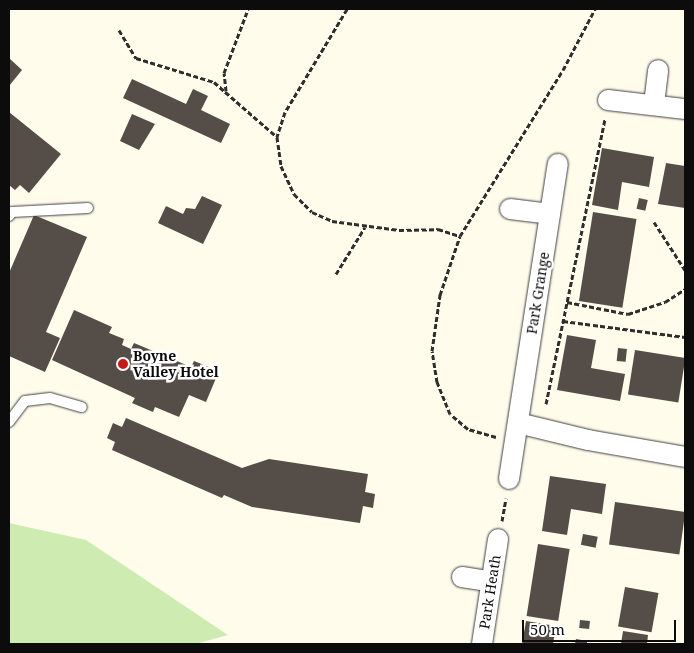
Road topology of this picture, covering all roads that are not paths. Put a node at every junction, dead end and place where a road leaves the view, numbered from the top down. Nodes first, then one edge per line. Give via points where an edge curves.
1 (658, 70) dead end
2 (608, 100) road end
3 (654, 104) junction
4 (685, 109) edge
5 (558, 164) dead end
6 (88, 208) dead end
7 (510, 209) dead end
8 (550, 214) junction
9 (9, 216) edge
10 (82, 407) dead end
11 (9, 422) edge
12 (517, 433) junction
13 (685, 457) edge
14 (509, 479) road end
15 (498, 539) road end
16 (462, 577) dead end
17 (492, 582) junction
18 (482, 644) edge

1 - 3 street
2 - 3 street
3 - 4 street
5 - 8 street, Park Grange
6 - 9 lane via 12,212
7 - 8 street
8 - 12 street, Park Grange
10 - 11 lane via 50,398 25,401
12 - 13 street via 588,440
12 - 14 street, Park Grange
15 - 17 street, Park Heath
16 - 17 street
17 - 18 street, Park Heath

